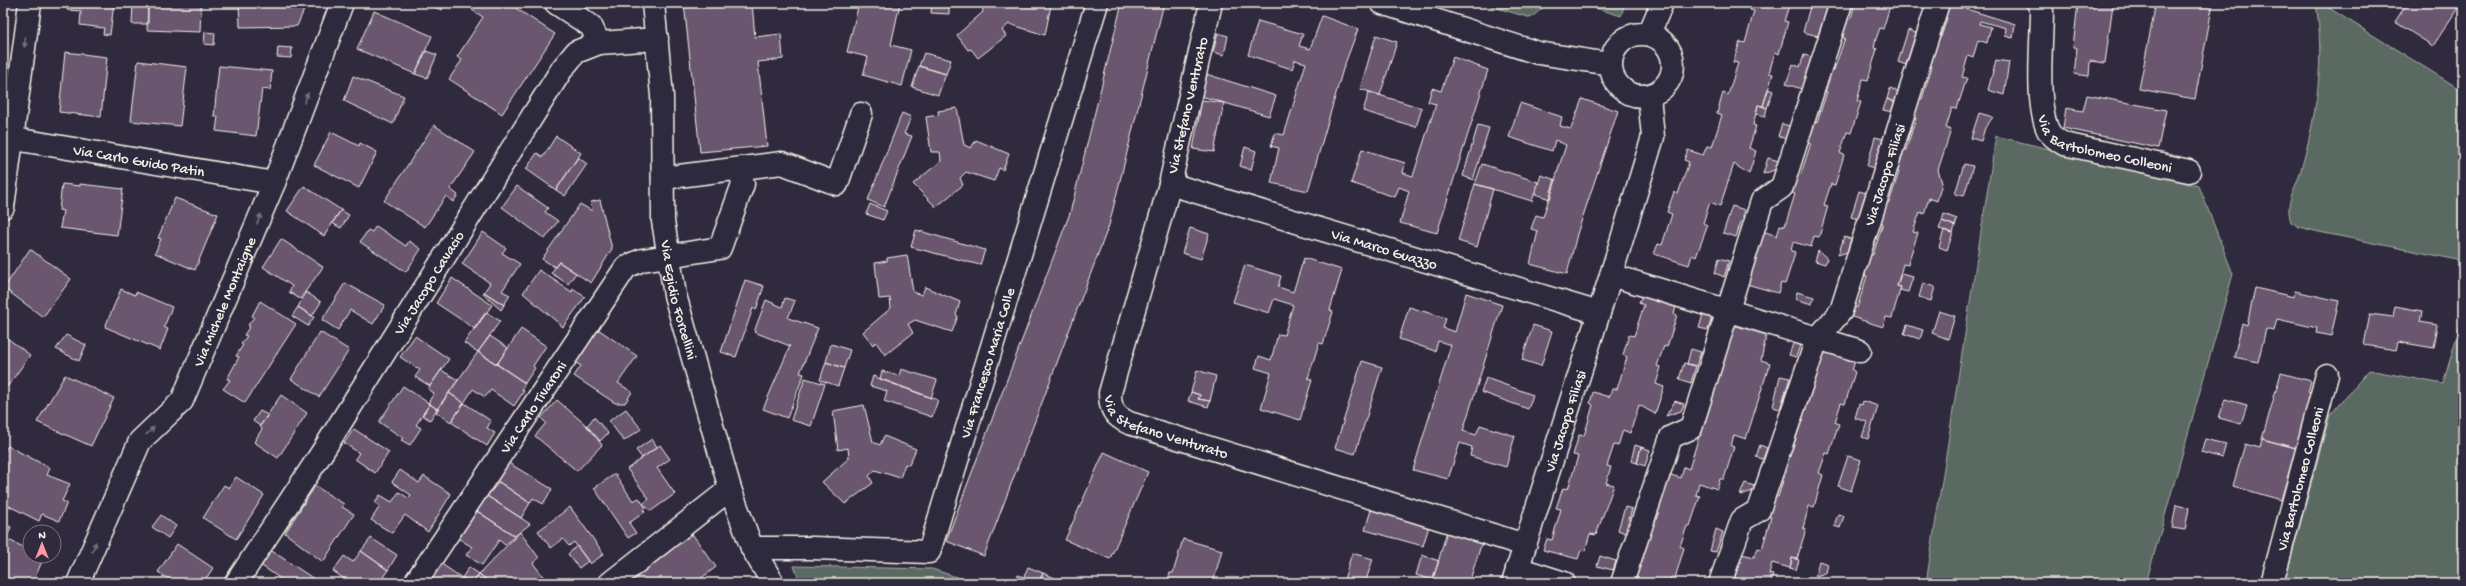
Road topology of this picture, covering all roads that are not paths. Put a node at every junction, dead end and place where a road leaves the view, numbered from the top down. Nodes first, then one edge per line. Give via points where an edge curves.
1 (30, 3) edge
2 (342, 3) edge
3 (556, 3) edge
4 (653, 3) edge
5 (1096, 3) edge
6 (1211, 3) edge
7 (1382, 3) edge
8 (1662, 3) edge
9 (1841, 3) edge
10 (1938, 3) edge
11 (2038, 3) edge
12 (1649, 34) junction
13 (657, 39) junction
14 (599, 43) junction
15 (1610, 64) junction
16 (1649, 96) junction
17 (861, 114) dead end
18 (8, 138) edge
19 (740, 169) junction
20 (2189, 171) dead end
21 (663, 178) junction
22 (274, 183) junction
23 (1170, 184) junction
24 (3, 207) edge
25 (668, 255) junction
26 (1611, 275) junction
27 (1728, 312) junction
28 (1599, 313) junction
29 (1817, 339) junction
30 (1860, 351) dead end
31 (2327, 375) dead end
32 (730, 489) junction
33 (1525, 545) junction
34 (752, 548) junction
35 (1515, 575) edge
36 (78, 583) edge
37 (236, 583) edge
38 (415, 583) edge
39 (610, 583) edge
40 (773, 583) edge
41 (1564, 583) edge
42 (1622, 583) edge
43 (1720, 583) edge
44 (2272, 583) edge

1 -> 18 street
22 -> 2 street, Via Michele Montaigne
3 - 14 street via 591,26
4 - 13 street, Via Egidio Forcellini
5 - 34 street, Via Francesco Maria Colle via 929,552
6 - 23 street, Via Stefano Venturato
7 - 15 street via 1538,53
8 - 12 street
9 - 27 street via 1782,187 1762,201
10 - 29 street, Via Jacopo Filiasi via 1841,311
11 - 20 street, Via Bartolomeo Colleoni via 2042,11 2042,102 2044,122 2050,134 2064,144
12 - 15 street via 1626,38 1617,45
12 - 16 street via 1655,36 1670,51 1673,67 1668,83
13 - 14 street, Via Jacopo Cavacio
13 - 21 street, Via Egidio Forcellini via 662,96
14 - 37 street, Via Jacopo Cavacio via 576,52 562,69 321,454
15 - 16 street via 1612,75 1626,92
16 - 26 street, Via Jacopo Filiasi via 1653,137
17 - 19 street via 837,184 782,163
18 - 22 street, Via Carlo Guido Patin
18 - 24 street
19 - 21 street
19 - 25 street, Via Carlo Tivaroni via 743,184 720,248
21 - 25 street, Via Egidio Forcellini via 663,221
36 -> 22 street, Via Michele Montaigne via 140,441 182,402
23 - 28 street, Via Marco Guazzo
23 - 33 street, Via Stefano Venturato via 1110,393 1110,406 1117,417 1129,424
25 - 32 street, Via Egidio Forcellini via 675,296 692,362
25 - 38 street, Via Carlo Tivaroni via 642,260 626,268
26 - 27 street
26 - 28 street, Via Jacopo Filiasi
27 - 29 street
27 - 42 street via 1692,428 1671,437
28 - 33 street, Via Jacopo Filiasi
29 - 30 street
29 - 43 street, Via Jacopo Filiasi via 1760,510 1742,520
31 - 44 street, Via Bartolomeo Colleoni
32 - 34 street, Via Egidio Forcellini
32 - 39 street
33 - 35 street, Via Jacopo Filiasi
34 - 40 street, Via Egidio Forcellini
35 - 41 street, Via Jacopo Filiasi

